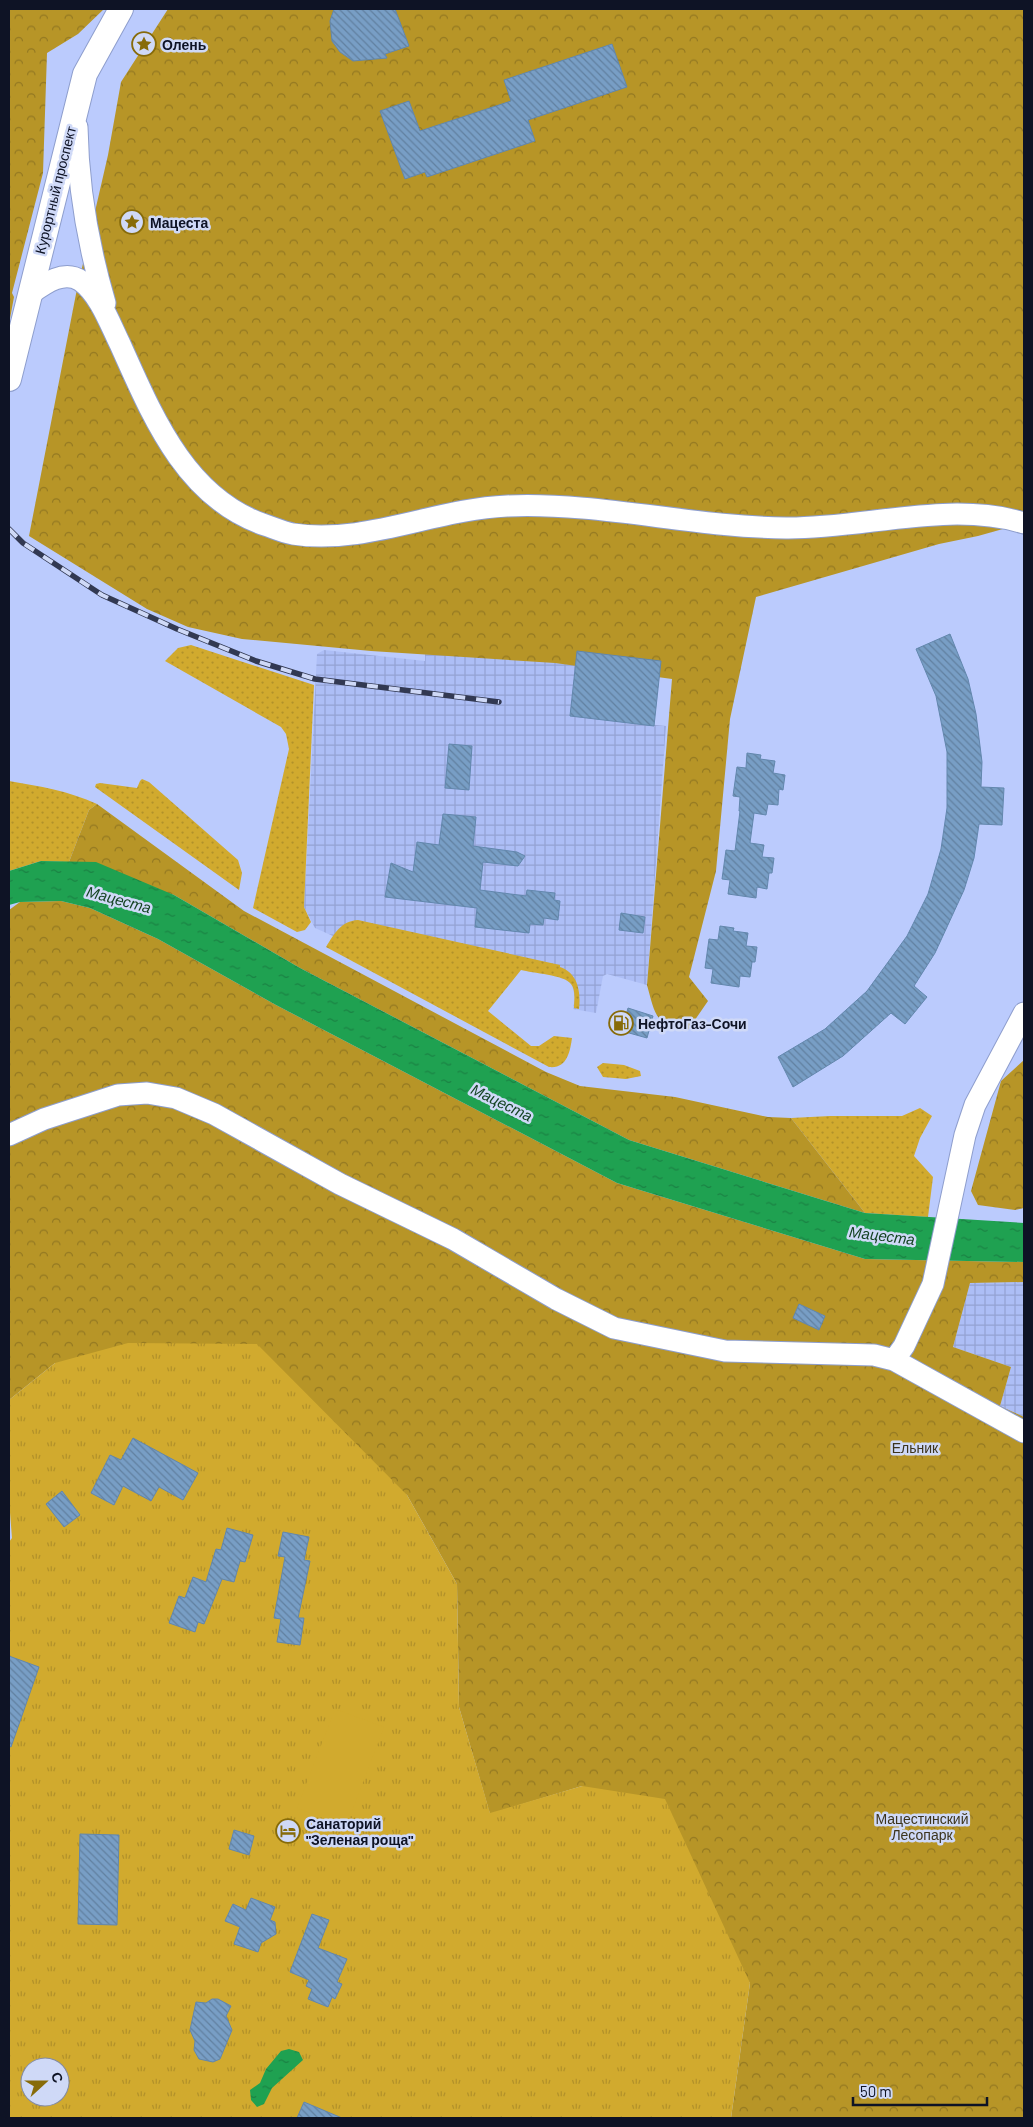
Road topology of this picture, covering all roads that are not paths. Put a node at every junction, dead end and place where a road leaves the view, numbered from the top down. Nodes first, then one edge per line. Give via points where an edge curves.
1 (121, 9) edge
2 (76, 102) junction
3 (30, 294) junction
4 (115, 334) junction
5 (9, 379) edge
6 (1024, 523) edge
7 (1024, 1013) edge
8 (9, 1135) edge
9 (894, 1360) junction
10 (1024, 1432) edge

1 - 2 main road, Курортный проспект via 85,74
2 - 3 main road, Курортный проспект
2 - 4 street via 77,158 85,222
3 - 4 street via 47,282 63,277 80,280 97,300
3 - 5 main road, Курортный проспект
4 - 6 street via 155,420 192,476 222,503 253,521 290,534 328,537 506,506 567,507 752,527 861,524 959,515
7 - 9 street via 975,1105 965,1135 933,1284 904,1346
8 - 9 street via 44,1119 118,1095 147,1093 176,1098 214,1114 340,1184 453,1239 556,1299 614,1328 725,1351 874,1355
9 - 10 street

